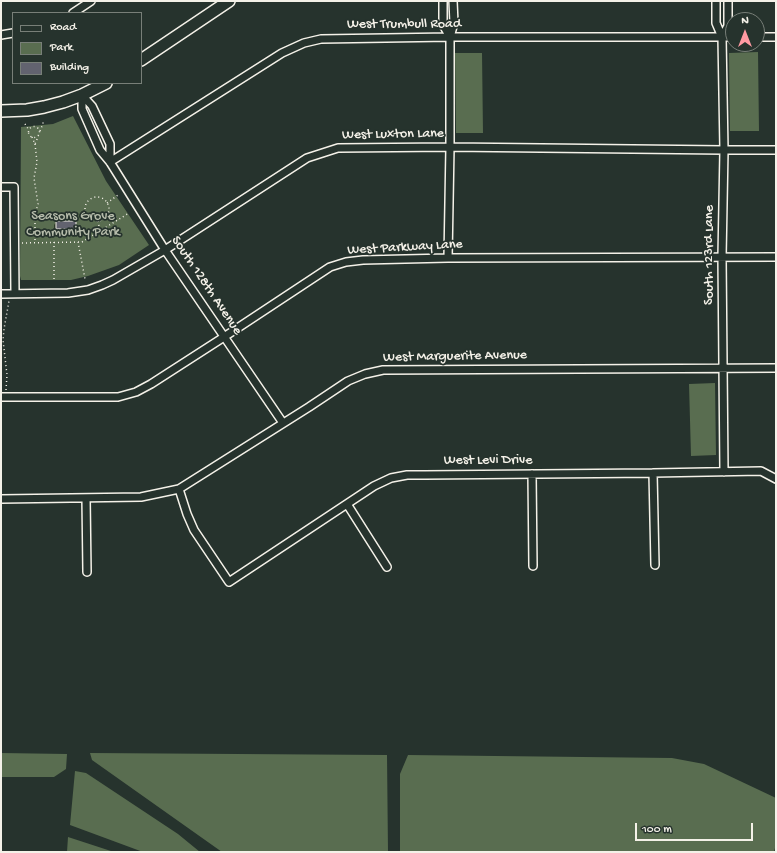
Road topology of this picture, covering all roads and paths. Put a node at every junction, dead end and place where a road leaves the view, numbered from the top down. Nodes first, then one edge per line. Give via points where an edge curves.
1 (91, 1) edge
2 (229, 1) edge
3 (443, 1) edge
4 (453, 1) edge
5 (716, 1) edge
6 (728, 1) edge
7 (74, 12) edge
8 (12, 33) edge
9 (1, 35) edge
10 (722, 37) junction
11 (765, 37) edge
12 (776, 37) edge
13 (450, 38) junction
14 (142, 59) edge
15 (104, 84) edge
16 (82, 95) junction
17 (1, 111) edge
18 (42, 122) dead end
19 (34, 123) dead end
20 (26, 124) dead end
21 (34, 126) junction
22 (29, 130) junction
23 (40, 131) junction
24 (38, 136) junction
25 (32, 137) junction
26 (35, 144) junction
27 (450, 147) junction
28 (724, 150) junction
29 (776, 150) edge
30 (110, 162) junction
31 (1, 187) edge
32 (118, 195) dead end
33 (107, 203) junction
34 (129, 213) dead end
35 (108, 214) junction
36 (118, 220) junction
37 (98, 221) junction
38 (100, 231) junction
39 (22, 242) dead end
40 (35, 242) junction
41 (54, 242) junction
42 (78, 242) junction
43 (165, 250) junction
44 (722, 257) junction
45 (776, 257) edge
46 (448, 258) junction
47 (85, 279) dead end
48 (54, 282) dead end
49 (2, 294) edge
50 (14, 294) junction
51 (224, 337) junction
52 (724, 368) junction
53 (776, 368) edge
54 (4, 397) edge
55 (282, 423) junction
56 (724, 472) junction
57 (653, 473) junction
58 (532, 474) junction
59 (776, 479) edge
60 (179, 488) junction
61 (1, 498) edge
62 (86, 498) junction
63 (347, 504) junction
64 (655, 565) dead end
65 (533, 566) dead end
66 (387, 567) dead end
67 (87, 572) dead end

1 - 7 street
2 - 14 street
3 - 13 street via 443,25
4 - 13 street via 454,23
5 - 10 street, South 123rd Lane via 716,23
6 - 10 street, South 123rd Lane via 728,26
8 - 9 street
10 - 13 street, West Trumbull Road
10 - 28 street, South 123rd Lane
11 - 12 street
13 - 27 street
13 - 30 street, West Trumbull Road via 339,38 304,43 282,53
15 - 16 street
16 - 17 street via 44,107
16 - 30 street, South 128th Avenue via 82,109 100,150
16 - 30 street, South 128th Avenue via 92,106 110,144
18 - 23 path
19 - 21 path
20 - 22 path
21 - 22 path
21 - 23 path
22 - 25 path
23 - 24 path
24 - 25 path
24 - 26 path
25 - 26 path
26 - 40 path via 37,162 34,178 38,204 35,215
27 - 28 street, West Luxton Lane
27 - 43 street, West Luxton Lane via 338,148 308,158
27 - 46 street
28 - 29 street, West Luxton Lane
28 - 44 street, South 123rd Lane
30 - 43 street, South 128th Avenue
31 - 50 street via 14,187
32 - 33 path
33 - 35 path
33 - 37 path via 102,198 95,197 86,205 87,216
34 - 36 path
35 - 36 path
35 - 37 path
36 - 38 path
37 - 38 path
38 - 42 path
39 - 40 path
40 - 41 path
41 - 42 path
41 - 48 path
42 - 47 path
43 - 50 street, West Luxton Lane via 113,280 88,290
43 - 51 street, South 128th Avenue
44 - 45 street, West Parkway Lane
44 - 46 street, West Parkway Lane
44 - 52 street, South 123rd Lane
46 - 51 street, West Parkway Lane via 363,260 330,267
49 - 50 street, West Luxton Lane
49 - 54 path via 3,299 10,299 3,340 7,375
51 - 54 street, West Parkway Lane via 136,392 118,397
51 - 55 street, South 128th Avenue
52 - 53 street, West Marguerite Avenue
52 - 55 street, West Marguerite Avenue via 383,370 348,380
52 - 56 street, South 123rd Lane
55 - 60 street, West Marguerite Avenue
56 - 57 street, West Levi Drive
56 - 59 street, West Levi Drive via 761,471
57 - 58 street, West Levi Drive
57 - 64 street
58 - 63 street, West Levi Drive via 391,478
58 - 65 street
60 - 62 street, West Marguerite Avenue via 141,497
60 - 63 street, West Levi Drive via 194,530 229,582
61 - 62 street, West Marguerite Avenue
62 - 67 street
63 - 66 street

